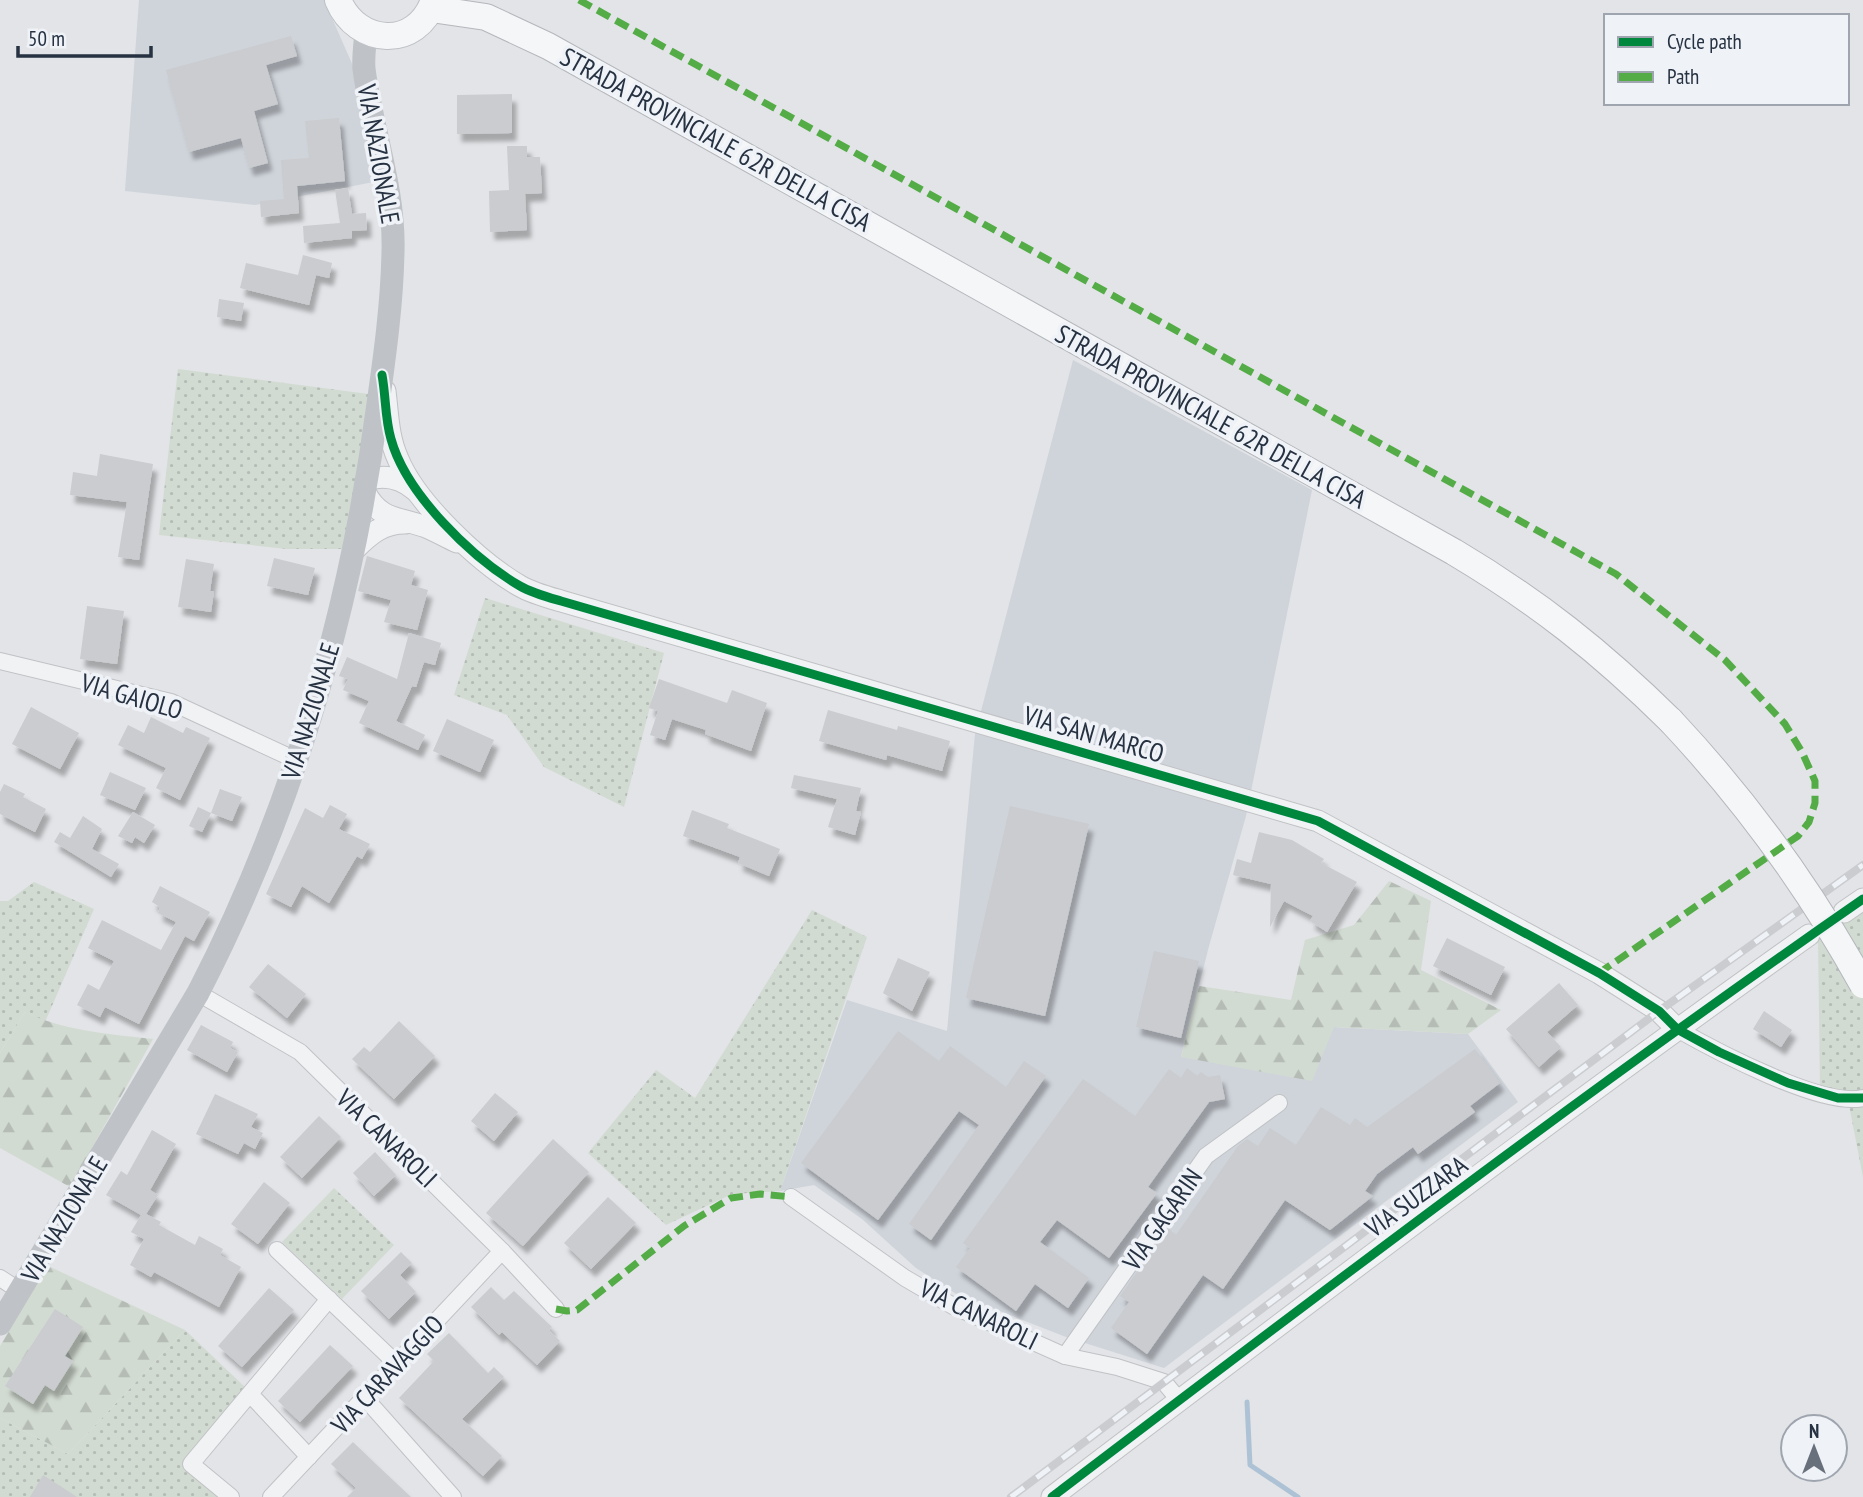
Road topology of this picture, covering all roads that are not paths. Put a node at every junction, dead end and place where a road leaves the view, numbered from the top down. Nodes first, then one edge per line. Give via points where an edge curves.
1 (338, 0) edge
2 (433, 4) edge
3 (366, 32) junction
4 (382, 375) junction
5 (366, 486) junction
6 (419, 494) junction
7 (411, 523) junction
8 (355, 549) junction
9 (471, 549) junction
10 (0, 661) edge
11 (298, 761) junction
12 (1863, 899) edge
13 (1844, 912) dead end
14 (1809, 935) dead end
15 (1863, 985) edge
16 (198, 993) junction
17 (1677, 1029) junction
18 (1863, 1098) edge
19 (1279, 1103) dead end
20 (791, 1197) dead end
21 (277, 1250) dead end
22 (502, 1251) junction
23 (0, 1278) edge
24 (20, 1292) junction
25 (329, 1299) junction
26 (556, 1308) dead end
27 (0, 1324) edge
28 (1065, 1356) junction
29 (397, 1364) junction
30 (250, 1394) junction
31 (365, 1398) junction
32 (1179, 1400) junction
33 (309, 1457) junction
34 (231, 1497) edge
35 (271, 1497) edge
36 (453, 1497) edge
37 (1052, 1497) edge

1 - 3 main road via 353,24
2 - 3 main road via 422,21 403,33 380,36
2 - 15 main road, STRADA PROVINCIALE 62R DELLA CISA, bridge via 486,18 548,46 1507,583 1631,682 1713,766 1767,834
3 - 4 main road, VIA NAZIONALE via 363,67 391,211 393,249
4 - 5 main road, VIA NAZIONALE
4 - 6 street, VIA SAN MARCO via 391,440
5 - 6 street, VIA SAN MARCO via 375,478 398,479
5 - 7 street, VIA SAN MARCO via 382,513
5 - 8 main road, VIA NAZIONALE
6 - 9 street, VIA SAN MARCO
7 - 8 street via 383,526
7 - 9 street, VIA SAN MARCO
8 - 11 main road, VIA NAZIONALE
9 - 17 street, VIA SAN MARCO via 522,587 561,601 1318,821 1599,973 1659,1011
10 - 11 street, VIA GAIOLO via 171,702
11 - 16 main road, VIA NAZIONALE via 253,878
12 - 13 street
14 - 17 street, VIA SUZZARA
16 - 22 street, VIA CANAROLI via 300,1052
16 - 24 main road, VIA NAZIONALE
17 - 18 street, VIA SAN MARCO via 1788,1083 1838,1098
17 - 32 street, VIA SUZZARA
19 - 28 street, VIA GAGARIN via 1206,1156
20 - 28 street, VIA CANAROLI via 941,1299
21 - 25 street
22 - 26 street, VIA CANAROLI
22 - 29 street, VIA CARAVAGGIO
23 - 24 street
24 - 27 main road, VIA NAZIONALE
25 - 29 street
25 - 30 street
28 - 32 street, VIA CANAROLI via 1164,1382
29 - 31 street, VIA CARAVAGGIO
30 - 33 street
30 - 34 street via 191,1464
31 - 33 street, VIA CARAVAGGIO
31 - 36 street
32 - 37 street, VIA SUZZARA
33 - 35 street, VIA CARAVAGGIO

